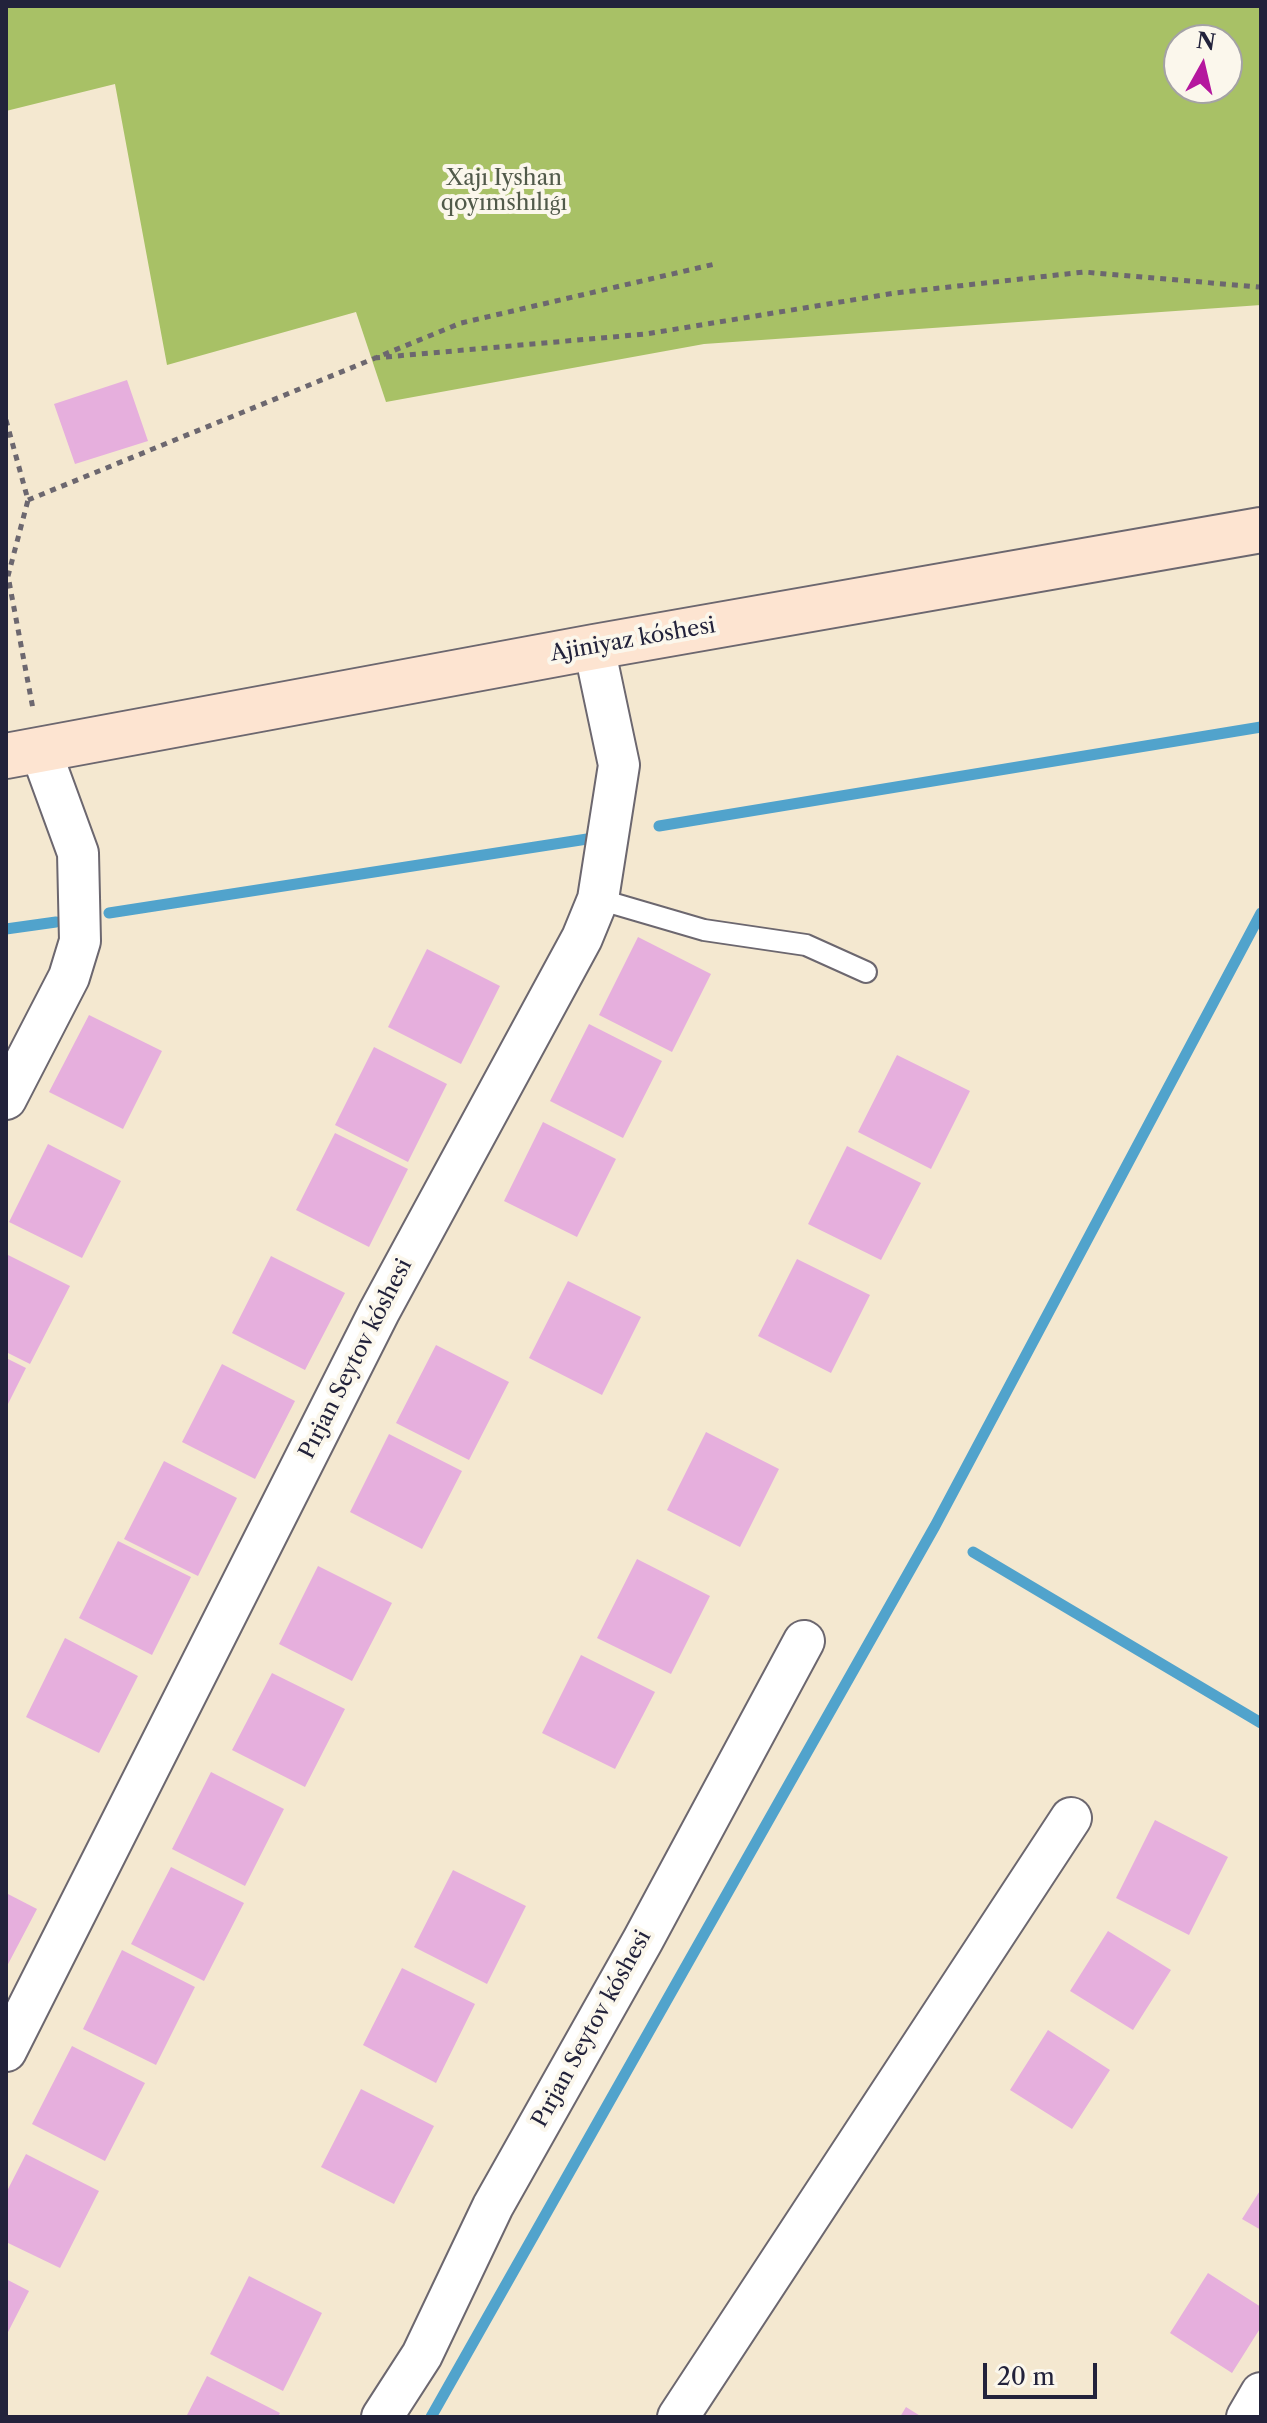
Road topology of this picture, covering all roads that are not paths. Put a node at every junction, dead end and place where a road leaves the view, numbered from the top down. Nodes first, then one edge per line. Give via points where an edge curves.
1 (1261, 530) edge
2 (594, 647) junction
3 (23, 753) edge
4 (598, 899) junction
5 (866, 972) dead end
6 (6, 1099) edge
7 (804, 1641) dead end
8 (1071, 1818) dead end
9 (6, 2051) edge
10 (1261, 2393) edge
11 (382, 2417) edge
12 (678, 2417) edge
13 (1247, 2417) edge

1 - 2 street, Ajiniyaz kóshesi
2 - 3 street, Ajiniyaz kóshesi
2 - 4 street, Pırjan Seytov kóshesi via 619,765
3 - 6 street via 78,853 80,941 69,977
4 - 5 lane via 704,930 806,945
4 - 9 street, Pırjan Seytov kóshesi via 582,938 379,1312
7 - 11 street, Pırjan Seytov kóshesi via 493,2206 422,2355
8 - 12 street
10 - 13 street

